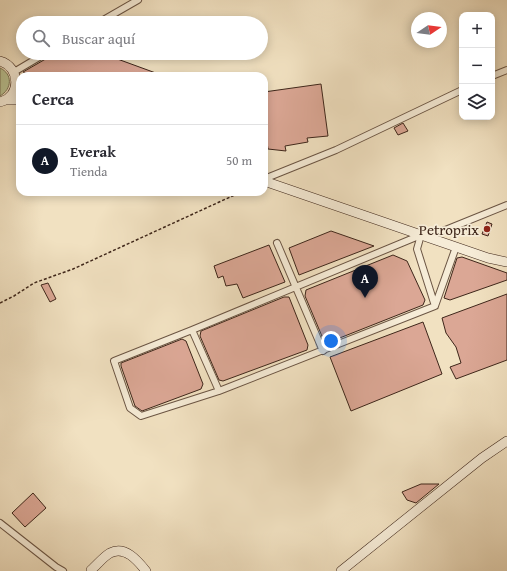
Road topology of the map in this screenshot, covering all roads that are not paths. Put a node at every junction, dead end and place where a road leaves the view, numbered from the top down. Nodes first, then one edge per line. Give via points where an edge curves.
1 (138, 0) edge
2 (110, 16) edge
3 (34, 60) edge
4 (0, 61) edge
5 (507, 70) edge
6 (14, 72) junction
7 (495, 75) edge
8 (16, 78) edge
9 (16, 88) edge
10 (459, 91) edge
11 (16, 100) edge
12 (3, 101) edge
13 (268, 178) edge
14 (268, 181) edge
15 (507, 205) edge
16 (424, 236) junction
17 (277, 243) dead end
18 (456, 247) junction
19 (488, 258) junction
20 (507, 262) edge
21 (507, 267) edge
22 (296, 286) junction
23 (435, 306) junction
24 (192, 330) junction
25 (323, 351) junction
26 (219, 392) junction
27 (507, 441) edge
28 (0, 523) edge
29 (105, 556) junction
30 (56, 567) junction
31 (63, 571) edge
32 (67, 571) edge
33 (93, 571) edge
34 (101, 571) edge
35 (146, 571) edge
36 (341, 571) edge

1 - 2 street
3 - 6 street
4 - 6 main road via 10,66
5 - 7 street
6 - 8 main road
9 - 12 main road
10 - 13 street via 336,150
11 - 12 main road
14 - 16 main road
15 - 16 street
16 - 18 main road
16 - 22 street
16 - 23 street via 417,249
17 - 22 street
18 - 19 main road
18 - 23 street
19 - 20 main road
19 - 21 main road
22 - 24 street
22 - 25 street
23 - 25 street
24 - 26 street
24 - 26 street via 114,361 130,408 141,416
25 - 26 street
27 - 36 main road via 482,458
28 - 30 street
29 - 33 main road
29 - 34 main road
29 - 35 main road via 114,551 126,552
30 - 31 street
30 - 32 street

